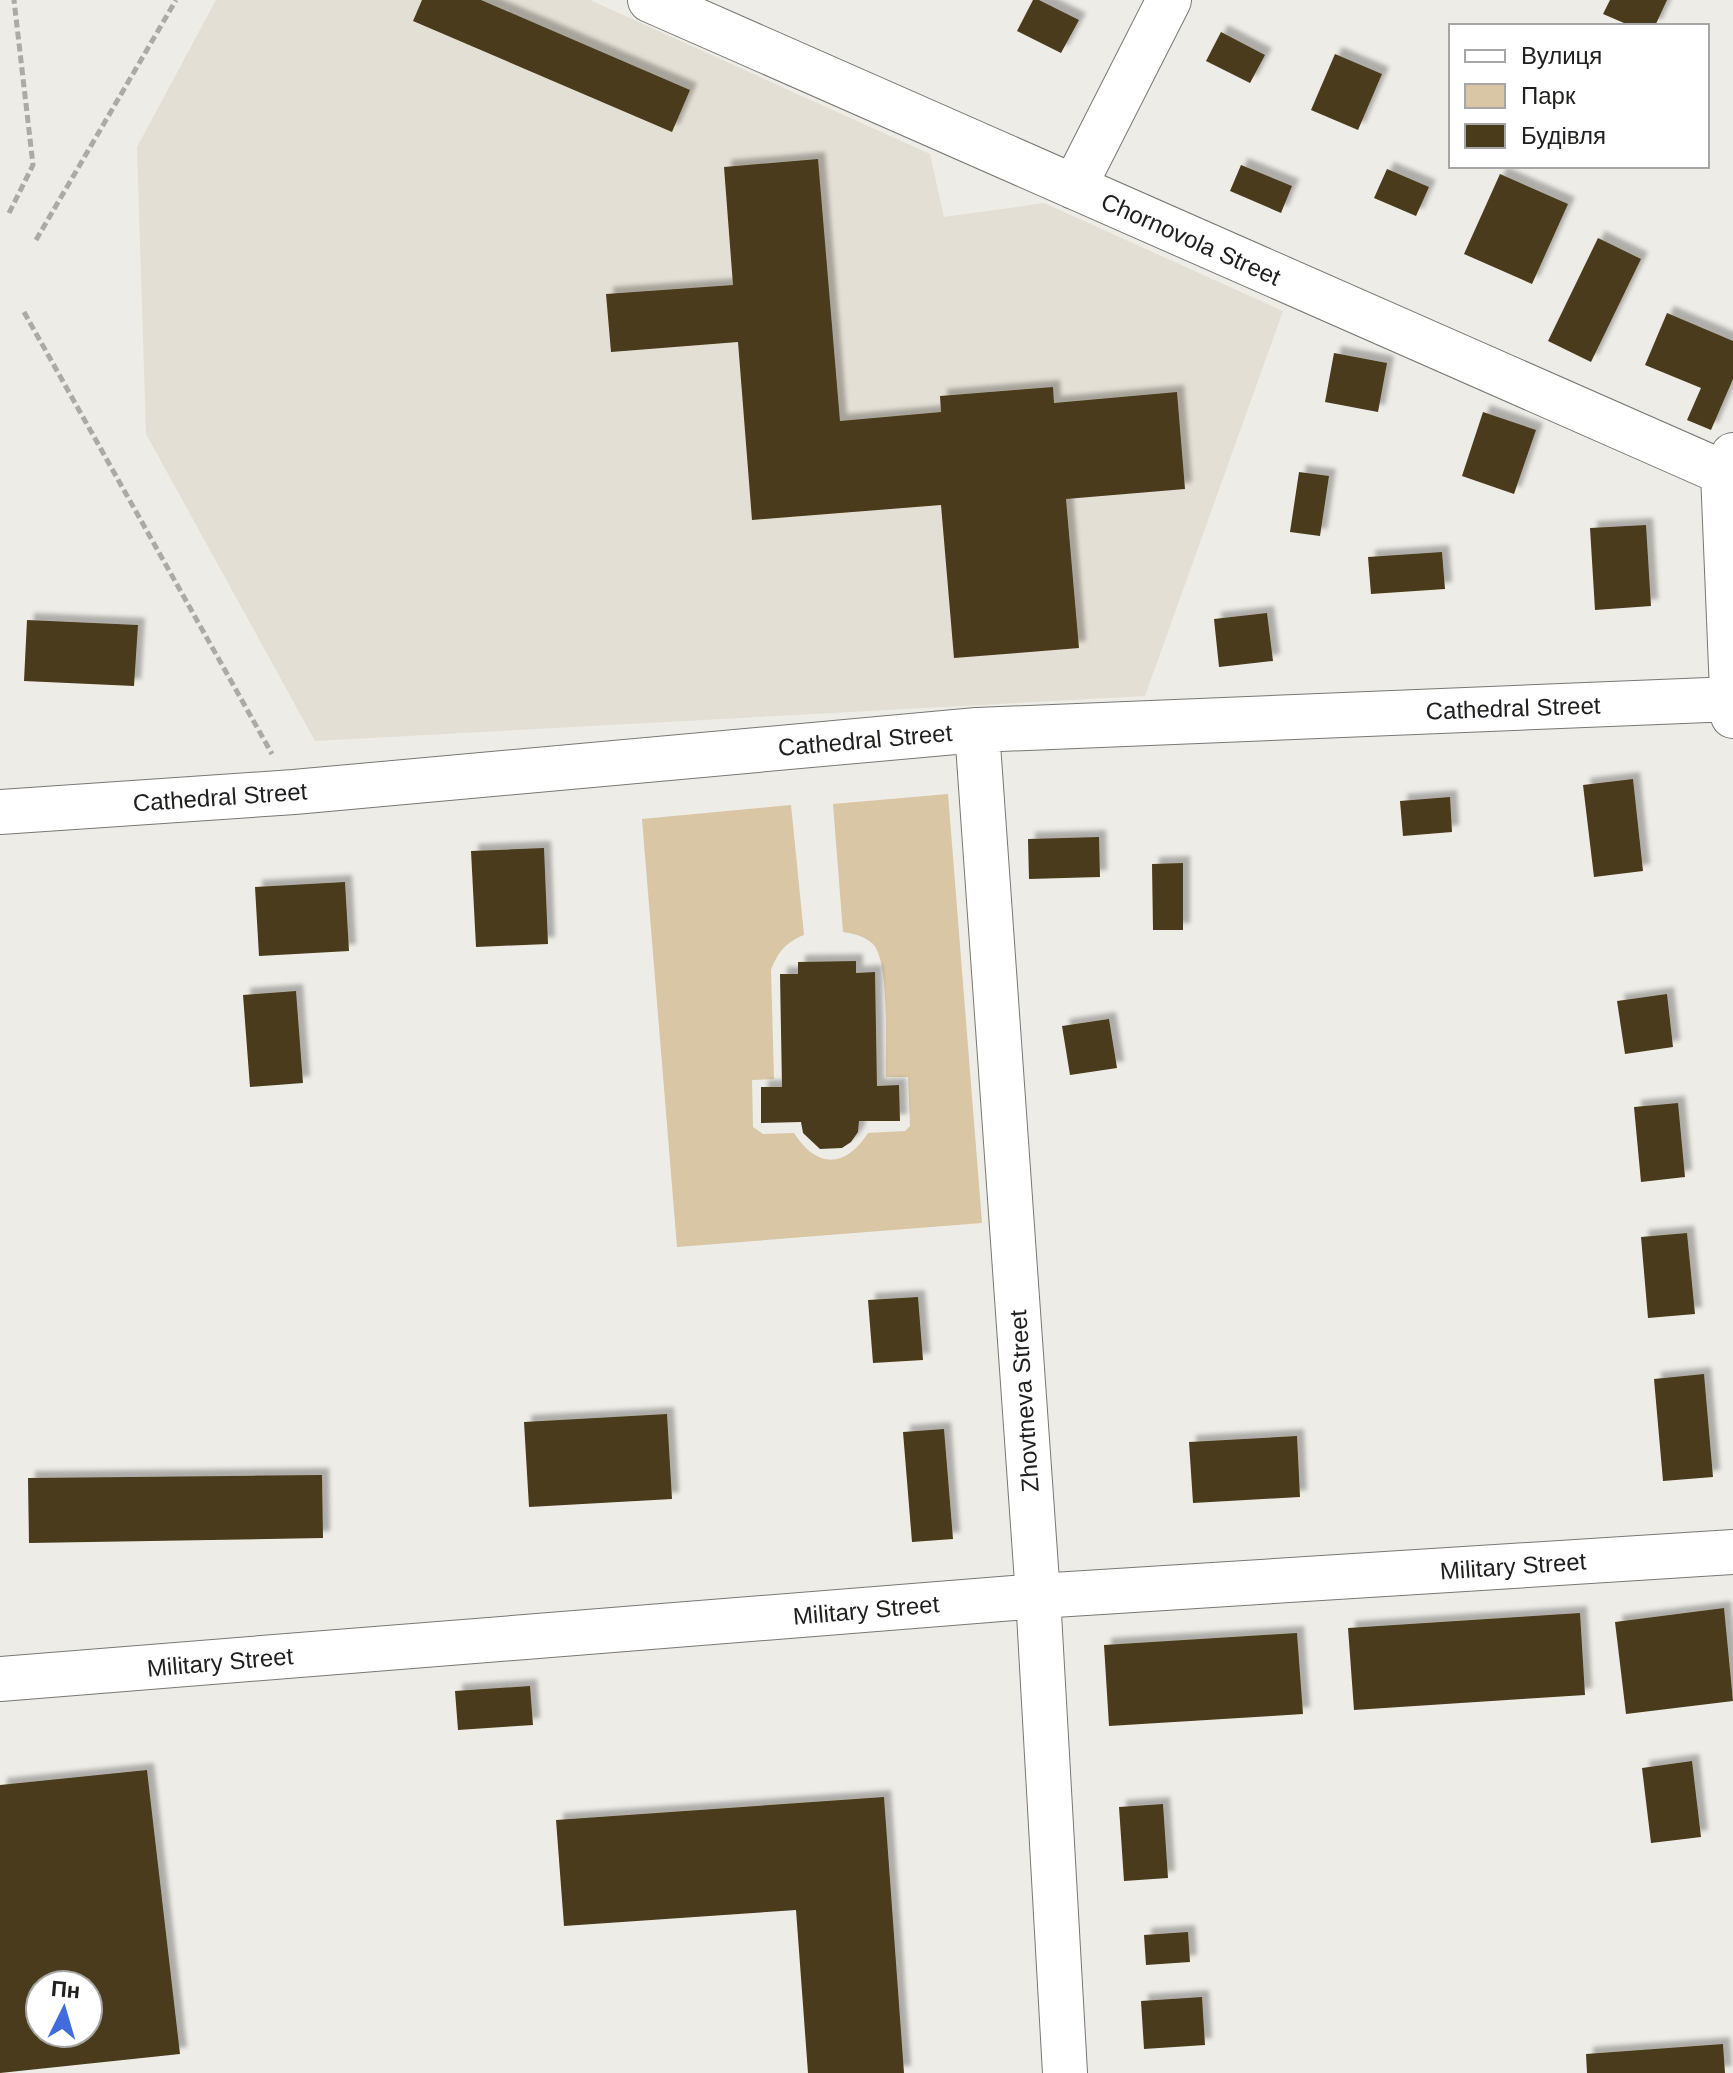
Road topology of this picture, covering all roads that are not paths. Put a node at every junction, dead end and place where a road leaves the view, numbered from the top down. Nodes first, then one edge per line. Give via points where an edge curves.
1 (1169, 0) edge
2 (678, 6) edge
3 (1074, 187) junction
4 (1730, 468) edge
5 (1733, 705) edge
6 (977, 730) junction
7 (0, 812) edge
8 (1733, 1552) edge
9 (1038, 1596) junction
10 (0, 1679) edge
11 (1065, 2073) edge

1 - 3 street
2 - 3 street, Chornovola Street
3 - 4 street, Chornovola Street
4 - 5 street
5 - 6 street, Cathedral Street
6 - 7 street, Cathedral Street via 294,792
6 - 9 street, Zhovtneva Street
8 - 9 street, Military Street
9 - 10 street, Military Street
9 - 11 street, Zhovtneva Street

